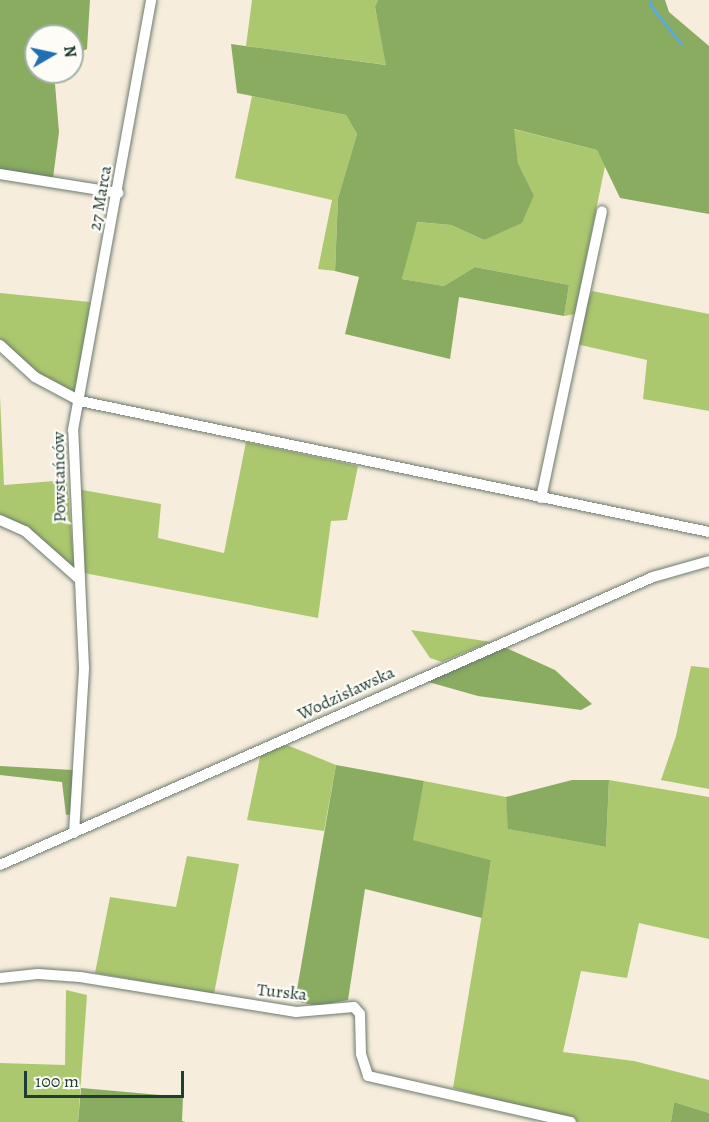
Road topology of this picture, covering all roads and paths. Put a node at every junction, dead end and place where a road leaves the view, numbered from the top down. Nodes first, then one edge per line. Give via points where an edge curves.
1 (151, 0) edge
2 (0, 174) edge
3 (118, 193) junction
4 (602, 211) dead end
5 (0, 345) edge
6 (80, 401) junction
7 (541, 498) junction
8 (0, 520) edge
9 (709, 532) edge
10 (709, 561) edge
11 (79, 579) junction
12 (74, 833) junction
13 (0, 865) edge
14 (0, 978) edge
15 (571, 1122) edge

1 - 3 street, 27 Marca
2 - 3 street
3 - 6 street, 27 Marca
4 - 7 street
5 - 6 street via 35,377
6 - 7 street
6 - 11 street, Powstańców via 73,430
7 - 9 street
8 - 11 street, Powstańców via 25,531
10 - 12 street, Wodzisławska via 653,578
11 - 12 street, Powstańców via 84,669
12 - 13 street, Wodzisławska
14 - 15 street, Turska via 69,976 296,1012 354,1007 360,1014 361,1054 368,1076

